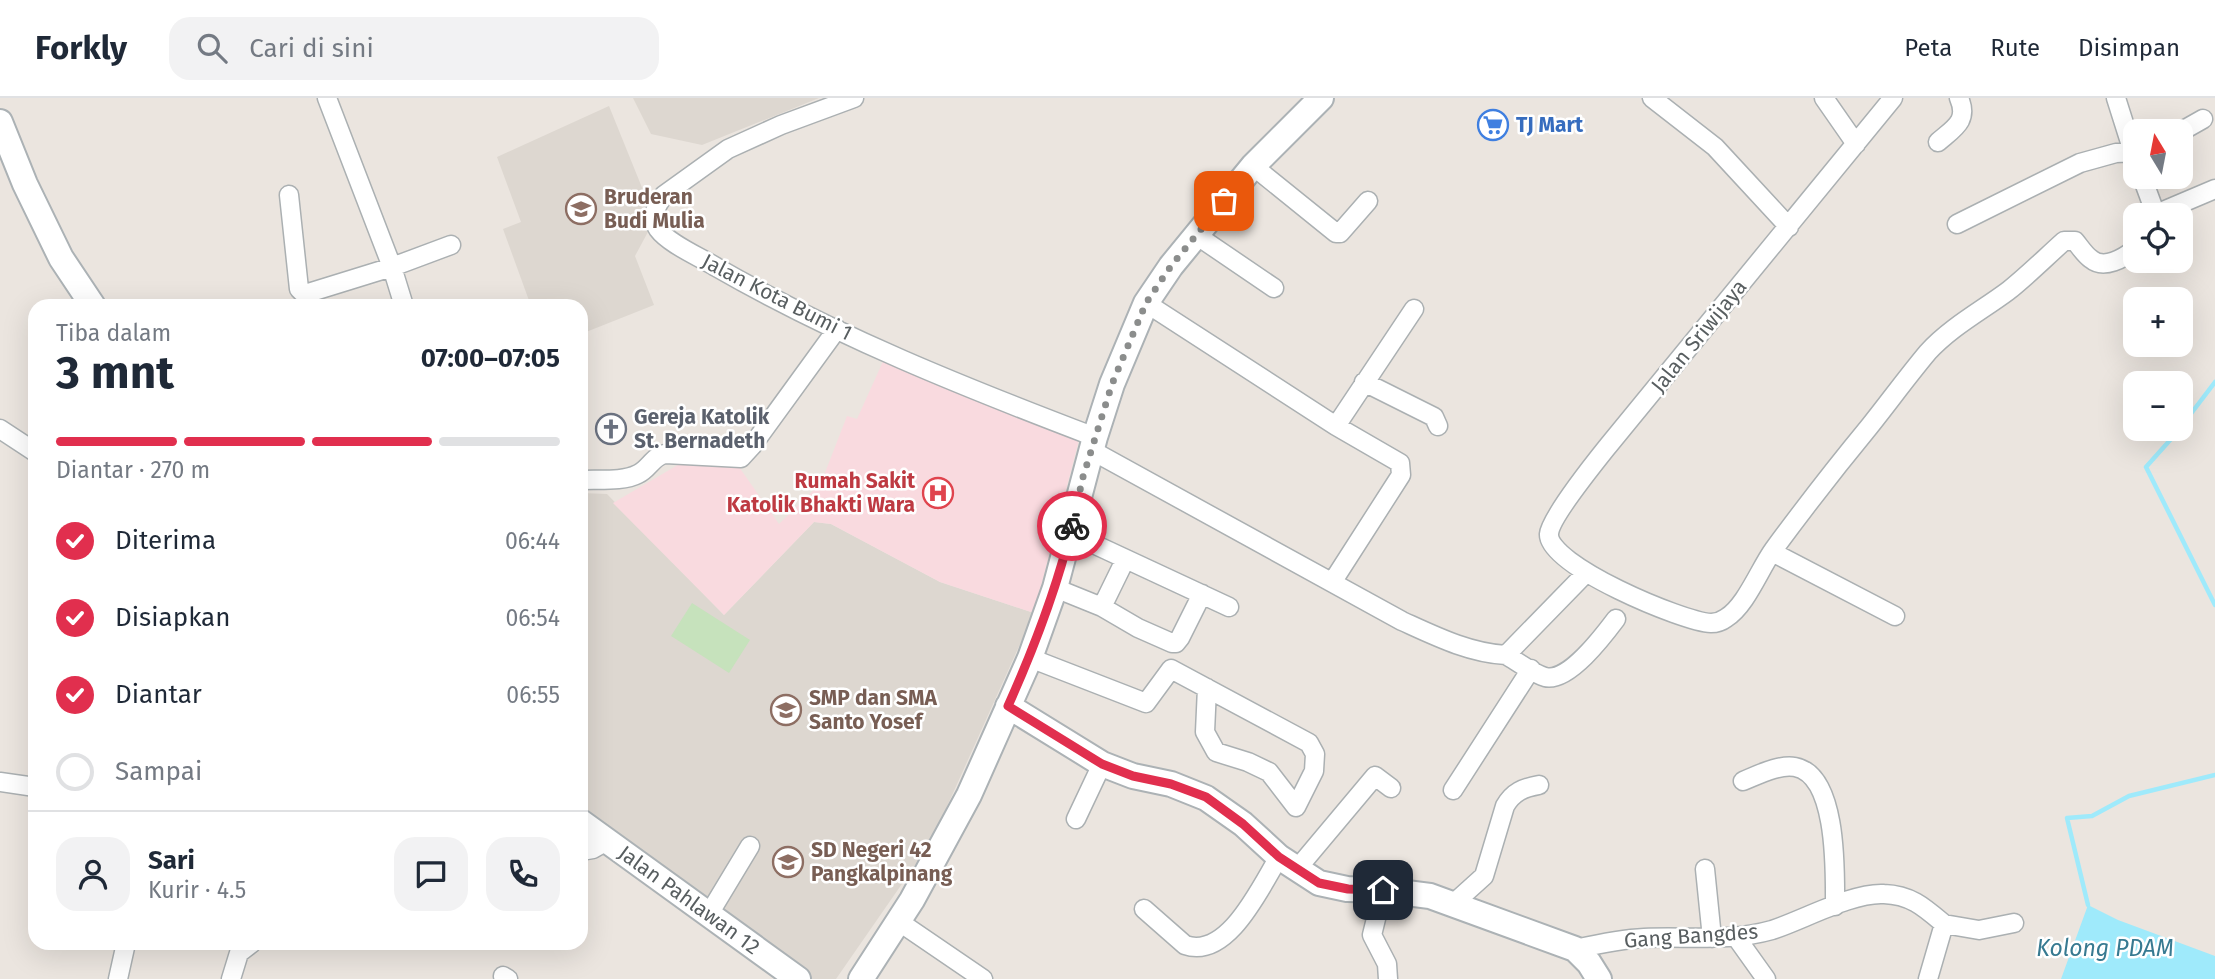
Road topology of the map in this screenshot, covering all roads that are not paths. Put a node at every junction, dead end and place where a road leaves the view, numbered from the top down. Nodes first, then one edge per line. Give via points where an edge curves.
1 (327, 98) edge
2 (854, 98) edge
3 (1321, 98) edge
4 (1651, 98) edge
5 (1824, 98) edge
6 (1892, 98) edge
7 (1959, 98) edge
8 (2122, 100) edge
9 (2126, 119) edge
10 (2203, 120) dead end
11 (0, 122) edge
12 (2193, 125) edge
13 (1938, 142) dead end
14 (1856, 144) junction
15 (2123, 153) edge
16 (1253, 166) junction
17 (2215, 189) edge
18 (289, 195) dead end
19 (1368, 201) dead end
20 (2183, 203) edge
21 (1957, 225) dead end
22 (1789, 227) junction
23 (1196, 234) junction
24 (452, 245) dead end
25 (2123, 257) edge
26 (392, 267) junction
27 (1274, 288) dead end
28 (88, 299) edge
29 (402, 299) edge
30 (1146, 303) junction
31 (1414, 309) dead end
32 (837, 329) junction
33 (1364, 382) junction
34 (1336, 426) junction
35 (1438, 426) dead end
36 (0, 429) edge
37 (1093, 444) junction
38 (28, 447) edge
39 (588, 479) edge
40 (1070, 533) junction
41 (1772, 552) junction
42 (1125, 560) junction
43 (1586, 573) junction
44 (1333, 581) junction
45 (1055, 588) junction
46 (1202, 594) junction
47 (1102, 607) junction
48 (1229, 607) dead end
49 (1895, 616) dead end
50 (1616, 619) dead end
51 (1506, 655) junction
52 (1030, 658) junction
53 (1531, 669) junction
54 (1207, 688) junction
55 (1008, 706) junction
56 (1102, 764) junction
57 (1743, 781) dead end
58 (0, 782) edge
59 (1539, 785) dead end
60 (28, 786) edge
61 (1391, 788) dead end
62 (1453, 790) dead end
63 (1076, 819) dead end
64 (588, 827) edge
65 (607, 841) junction
66 (750, 846) dead end
67 (588, 850) edge
68 (1288, 863) junction
69 (1705, 869) dead end
70 (1383, 890) junction
71 (1453, 904) junction
72 (1835, 906) junction
73 (1144, 909) dead end
74 (709, 914) junction
75 (898, 921) junction
76 (2014, 923) dead end
77 (1944, 924) junction
78 (1736, 937) junction
79 (1712, 938) junction
80 (1575, 949) junction
81 (124, 950) edge
82 (243, 950) edge
83 (118, 979) edge
84 (231, 979) edge
85 (798, 979) edge
86 (861, 979) edge
87 (983, 979) edge
88 (1388, 979) edge
89 (1600, 979) edge
90 (1766, 979) edge
91 (1928, 979) edge

1 - 26 street
2 - 32 street, Jalan Kota Bumi 1 via 728,149 664,195 654,213 659,231 671,240
3 - 16 main road
4 - 22 street via 1715,147
5 - 14 street
6 - 14 street, Jalan Sriwijaya
7 - 13 street via 1964,111 1961,120
8 - 9 street
10 - 12 street
11 - 28 main road via 61,258
14 - 22 street, Jalan Sriwijaya
15 - 21 street via 2080,163
16 - 19 street via 1336,233
16 - 23 main road
17 - 20 street
18 - 26 street via 302,292
22 - 43 street, Jalan Sriwijaya via 1600,457 1554,522 1549,537 1552,545
23 - 27 street
23 - 30 main road
24 - 26 street
25 - 41 street via 2103,263 2090,259 2075,241 2064,242 1946,335 1884,405
26 - 29 street
30 - 34 street
30 - 37 main road
31 - 33 street
32 - 37 street, Jalan Kota Bumi 1
32 - 39 street via 741,458 665,454 632,476
33 - 34 street
33 - 35 street via 1434,417
34 - 44 street via 1400,463 1402,469
36 - 38 street
37 - 40 main road
37 - 44 street, Jalan Kota Bumi 1
40 - 42 street
40 - 45 main road
41 - 43 street via 1736,610 1715,623 1690,618
41 - 49 street
42 - 46 street
42 - 47 street
43 - 51 street
44 - 51 street, Jalan Kota Bumi 1 via 1443,639
45 - 47 street
45 - 52 main road
46 - 47 street via 1176,643
46 - 48 street
50 - 53 street via 1590,653 1566,670 1547,677
51 - 53 street, Jalan Kota Bumi 1
52 - 54 street via 1146,703 1171,669
52 - 55 main road
53 - 62 street
54 - 54 street via 1313,748 1314,771 1296,807 1269,772 1216,752 1205,732
55 - 56 main road
55 - 75 main road via 969,795
56 - 63 street
56 - 68 main road via 1206,797
57 - 72 street via 1792,766 1814,777 1830,823
58 - 60 street
59 - 71 street via 1524,788 1509,799 1484,877
61 - 68 street via 1375,776
64 - 65 main road, Jalan Pahlawan 12
65 - 67 street
65 - 74 main road, Jalan Pahlawan 12
66 - 74 street
68 - 70 main road via 1319,883
68 - 73 street via 1240,920 1209,945 1185,945
69 - 79 street
70 - 71 main road
70 - 88 street via 1372,934 1387,964
71 - 80 main road
72 - 77 street, Gang Bangdes via 1866,895 1900,896 1921,905
72 - 78 street, Gang Bangdes
74 - 85 main road, Jalan Pahlawan 12
75 - 86 main road
75 - 87 street
76 - 77 street via 1979,930
77 - 91 street
78 - 79 street, Gang Bangdes
78 - 90 street
79 - 80 street, Gang Bangdes via 1641,938
80 - 89 main road
81 - 83 street
82 - 84 street

